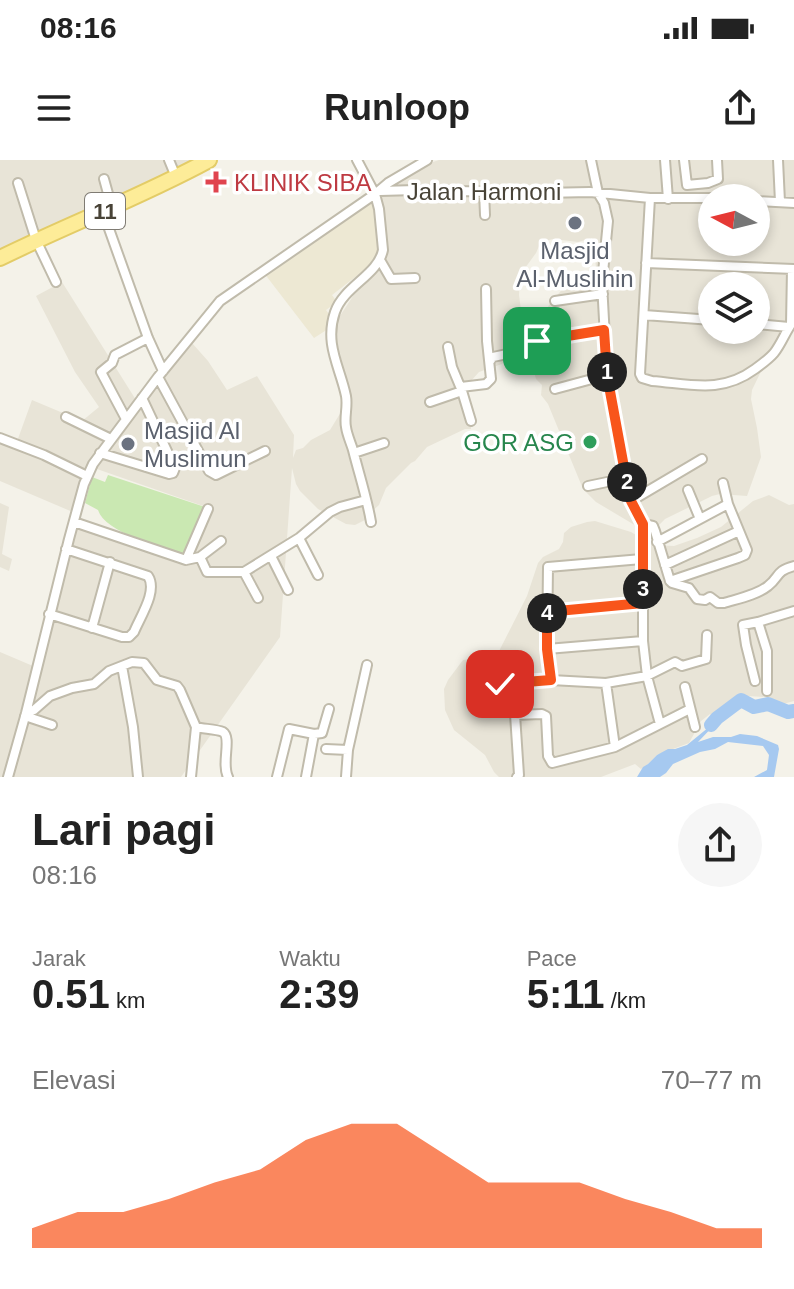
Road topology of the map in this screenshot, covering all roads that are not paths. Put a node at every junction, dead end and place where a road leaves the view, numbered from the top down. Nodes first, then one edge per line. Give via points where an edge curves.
1 (169, 160) edge
2 (209, 160) edge
3 (357, 160) edge
4 (427, 160) edge
5 (591, 160) edge
6 (665, 160) edge
7 (684, 160) edge
8 (717, 160) edge
9 (778, 160) edge
10 (176, 177) junction
11 (104, 179) dead end
12 (18, 183) dead end
13 (708, 183) joint
14 (484, 191) junction
15 (594, 192) junction
16 (377, 193) junction
17 (650, 198) junction
18 (698, 198) edge
19 (668, 199) junction
20 (770, 202) edge
21 (780, 202) junction
22 (794, 203) edge
23 (107, 210) junction
24 (485, 215) dead end
25 (36, 240) junction
26 (0, 258) edge
27 (380, 260) junction
28 (646, 263) junction
29 (793, 269) edge
30 (415, 278) dead end
31 (56, 282) dead end
32 (486, 289) dead end
33 (603, 294) junction
34 (555, 301) dead end
35 (644, 315) junction
36 (698, 319) edge
37 (770, 324) edge
38 (791, 324) edge
39 (604, 330) junction
40 (148, 338) junction
41 (448, 347) dead end
42 (490, 361) junction
43 (161, 374) junction
44 (607, 375) junction
45 (461, 389) junction
46 (555, 389) dead end
47 (142, 398) junction
48 (430, 402) dead end
49 (66, 417) dead end
50 (126, 419) junction
51 (471, 421) dead end
52 (0, 438) edge
53 (111, 439) junction
54 (384, 443) dead end
55 (265, 451) dead end
56 (100, 453) junction
57 (354, 453) junction
58 (702, 459) dead end
59 (87, 476) junction
60 (626, 478) junction
61 (723, 483) dead end
62 (588, 486) dead end
63 (688, 490) dead end
64 (366, 500) junction
65 (631, 501) junction
66 (728, 504) junction
67 (208, 509) dead end
68 (700, 519) junction
69 (74, 522) junction
70 (371, 522) dead end
71 (643, 524) junction
72 (739, 531) junction
73 (299, 538) junction
74 (221, 541) dead end
75 (657, 542) junction
76 (66, 549) junction
77 (271, 556) junction
78 (200, 557) junction
79 (642, 559) junction
80 (186, 560) junction
81 (110, 562) junction
82 (665, 565) junction
83 (794, 566) edge
84 (244, 572) junction
85 (318, 575) dead end
86 (670, 581) junction
87 (288, 590) dead end
88 (258, 598) dead end
89 (643, 603) junction
90 (794, 611) edge
91 (547, 612) junction
92 (49, 614) junction
93 (758, 622) junction
94 (92, 628) junction
95 (707, 635) dead end
96 (643, 641) junction
97 (547, 649) junction
98 (367, 665) dead end
99 (122, 666) junction
100 (647, 676) junction
101 (551, 680) junction
102 (755, 681) dead end
103 (606, 683) junction
104 (500, 684) dead end
105 (513, 684) junction
106 (685, 687) dead end
107 (767, 691) dead end
108 (329, 709) dead end
109 (690, 709) junction
110 (25, 715) junction
111 (515, 715) junction
112 (660, 724) junction
113 (52, 725) dead end
114 (196, 727) junction
115 (695, 727) dead end
116 (314, 734) junction
117 (615, 747) junction
118 (326, 749) dead end
119 (348, 750) junction
120 (8, 777) edge
121 (138, 777) edge
122 (191, 777) edge
123 (228, 777) edge
124 (277, 777) edge
125 (306, 777) edge
126 (346, 777) edge
127 (517, 777) edge

1 - 10 street
2 - 10 main road, 11
3 - 16 street
4 - 16 street
5 - 15 street
6 - 19 street
7 - 13 street via 687,185
8 - 13 street via 718,179
9 - 21 street
10 - 23 main road, 11
11 - 23 street
12 - 25 street
14 - 15 street, Jalan Harmoni
14 - 16 street, Jalan Harmoni
14 - 24 street
15 - 17 street, Jalan Harmoni
15 - 33 street via 604,203 608,221
16 - 27 street
16 - 43 street via 226,295
17 - 19 street, Jalan Harmoni
17 - 28 street
18 - 19 street, Jalan Harmoni
20 - 21 street
21 - 22 street
23 - 25 main road, 11
23 - 40 street
25 - 26 main road, 11
25 - 31 street
27 - 30 street via 391,279
27 - 57 street via 345,295 333,323 334,359
28 - 29 street
28 - 35 street
29 - 38 street
32 - 42 street
33 - 34 street
33 - 39 street
35 - 36 street
35 - 38 street via 642,378 716,385 743,378 767,360
37 - 38 street
39 - 42 street via 537,341 530,349
39 - 44 street
40 - 43 street
40 - 50 street via 115,355 101,372
41 - 45 street
42 - 45 street via 489,382
43 - 47 street
43 - 55 street via 213,475
44 - 46 street
44 - 60 street
45 - 48 street
45 - 51 street
47 - 50 street
47 - 56 street via 173,473
49 - 53 street
50 - 53 street
52 - 59 street
53 - 56 street
54 - 57 street
56 - 59 street
57 - 64 street
58 - 65 street
59 - 69 street
60 - 62 street
60 - 65 street
61 - 66 street
63 - 68 street
64 - 70 street
64 - 73 street via 330,512
65 - 71 street
66 - 68 street
66 - 72 street
67 - 80 street
68 - 75 street
69 - 76 street
69 - 80 street
71 - 75 street via 653,526
71 - 79 street
72 - 82 street
72 - 86 street via 745,555
73 - 77 street
73 - 85 street
74 - 78 street
75 - 82 street
76 - 81 street
76 - 92 street
77 - 84 street
77 - 87 street
78 - 80 street
78 - 84 street via 207,572
79 - 89 street
79 - 91 street via 549,566
81 - 94 street
81 - 94 street via 148,576 151,590 129,637
82 - 86 street
83 - 86 street via 759,591 724,603 697,599 689,588
84 - 88 street
89 - 91 street
89 - 96 street
90 - 93 street
91 - 97 street
92 - 94 street
92 - 110 street
93 - 102 street via 743,625
93 - 107 street via 767,651
95 - 100 street via 706,659 682,666 675,662
96 - 97 street
96 - 100 street
97 - 101 street
98 - 119 street
99 - 110 street via 94,684 50,696
99 - 114 street via 142,662 157,680 177,686
99 - 121 street
100 - 103 street
100 - 112 street
101 - 103 street
101 - 105 street
103 - 117 street
104 - 105 street
105 - 111 street
106 - 109 street
108 - 116 street via 322,733
109 - 112 street
109 - 115 street
110 - 113 street
110 - 120 street
111 - 117 street via 546,716 552,763
111 - 127 street
112 - 117 street
114 - 122 street
114 - 123 street via 226,736
116 - 124 street via 289,729
116 - 125 street
118 - 119 street
119 - 126 street

